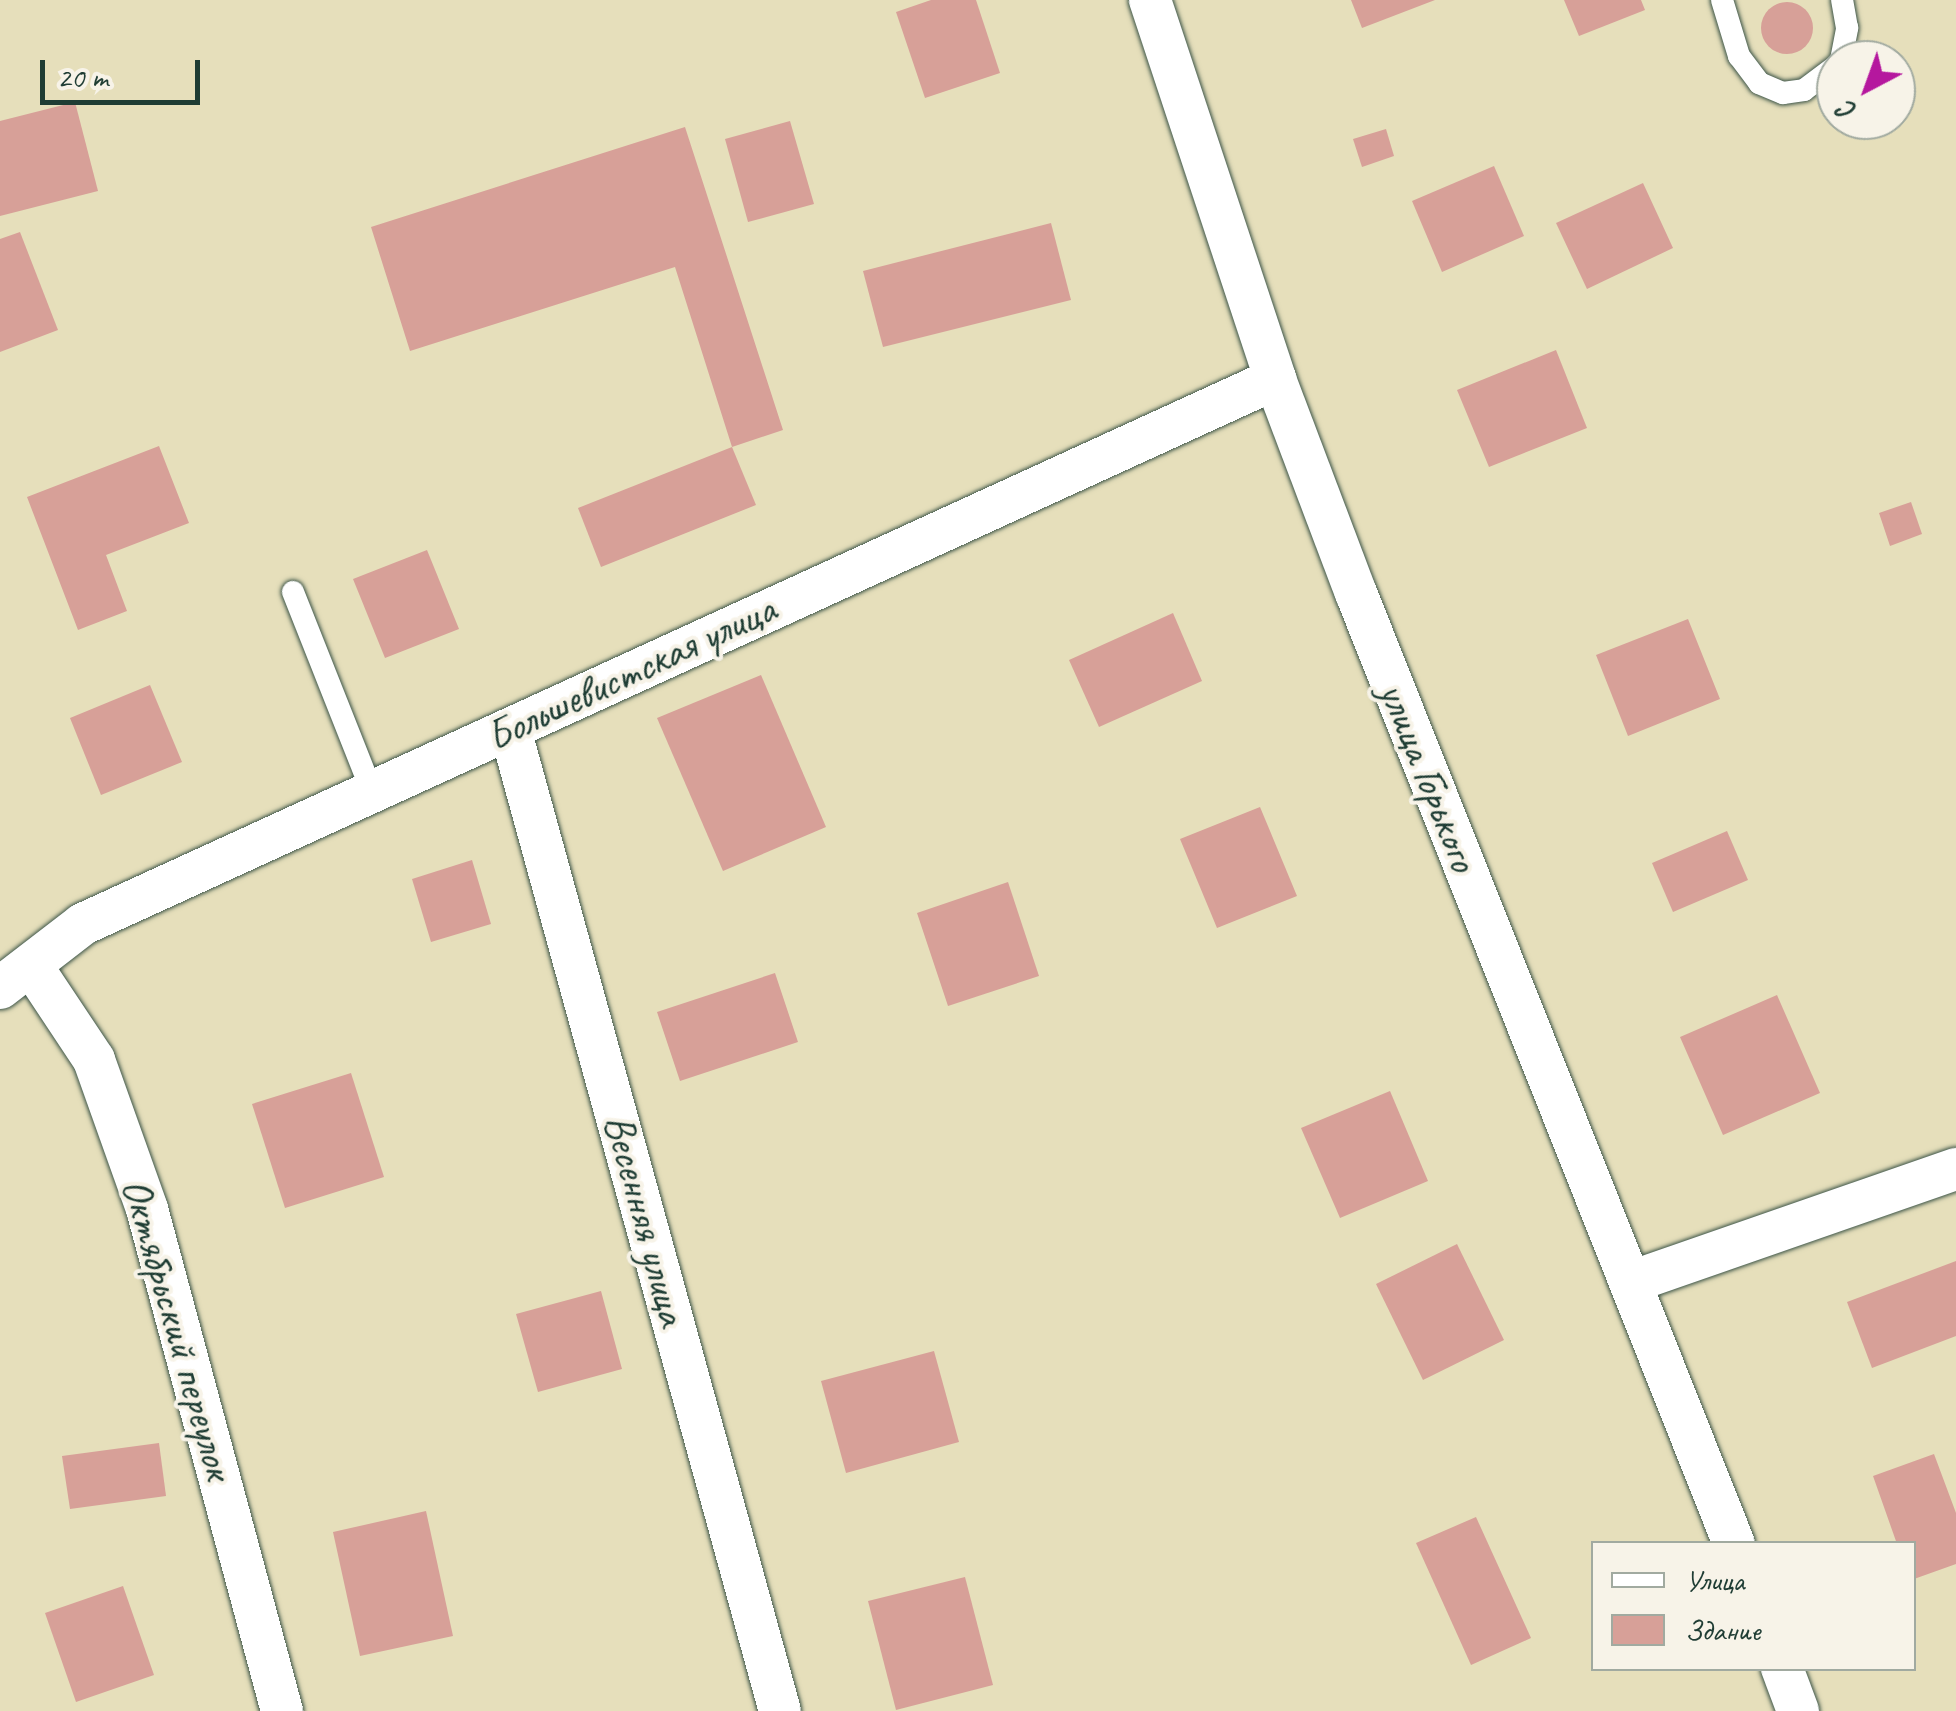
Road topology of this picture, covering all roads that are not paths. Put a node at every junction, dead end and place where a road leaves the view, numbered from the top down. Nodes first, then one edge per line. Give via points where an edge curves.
1 (1150, 0) edge
2 (1722, 0) edge
3 (1842, 0) edge
4 (1845, 40) edge
5 (1816, 81) edge
6 (1276, 379) junction
7 (294, 592) dead end
8 (510, 729) junction
9 (372, 792) junction
10 (15, 976) edge
11 (1956, 1169) edge
12 (1631, 1282) junction
13 (1733, 1541) edge
14 (1783, 1671) edge
15 (282, 1711) edge
16 (780, 1711) edge
17 (1798, 1711) edge

1 - 6 street, улица Горького
2 - 5 lane via 1738,56 1760,83 1784,94
3 - 4 lane
6 - 8 street, Большевистская улица
6 - 12 street, улица Горького
7 - 9 lane
8 - 9 street, Большевистская улица
8 - 16 street, Весенняя улица
9 - 10 street, Большевистская улица via 83,924
10 - 15 street, Октябрьский переулок via 94,1060 147,1209
11 - 12 street
12 - 13 street, улица Горького
14 - 17 street

